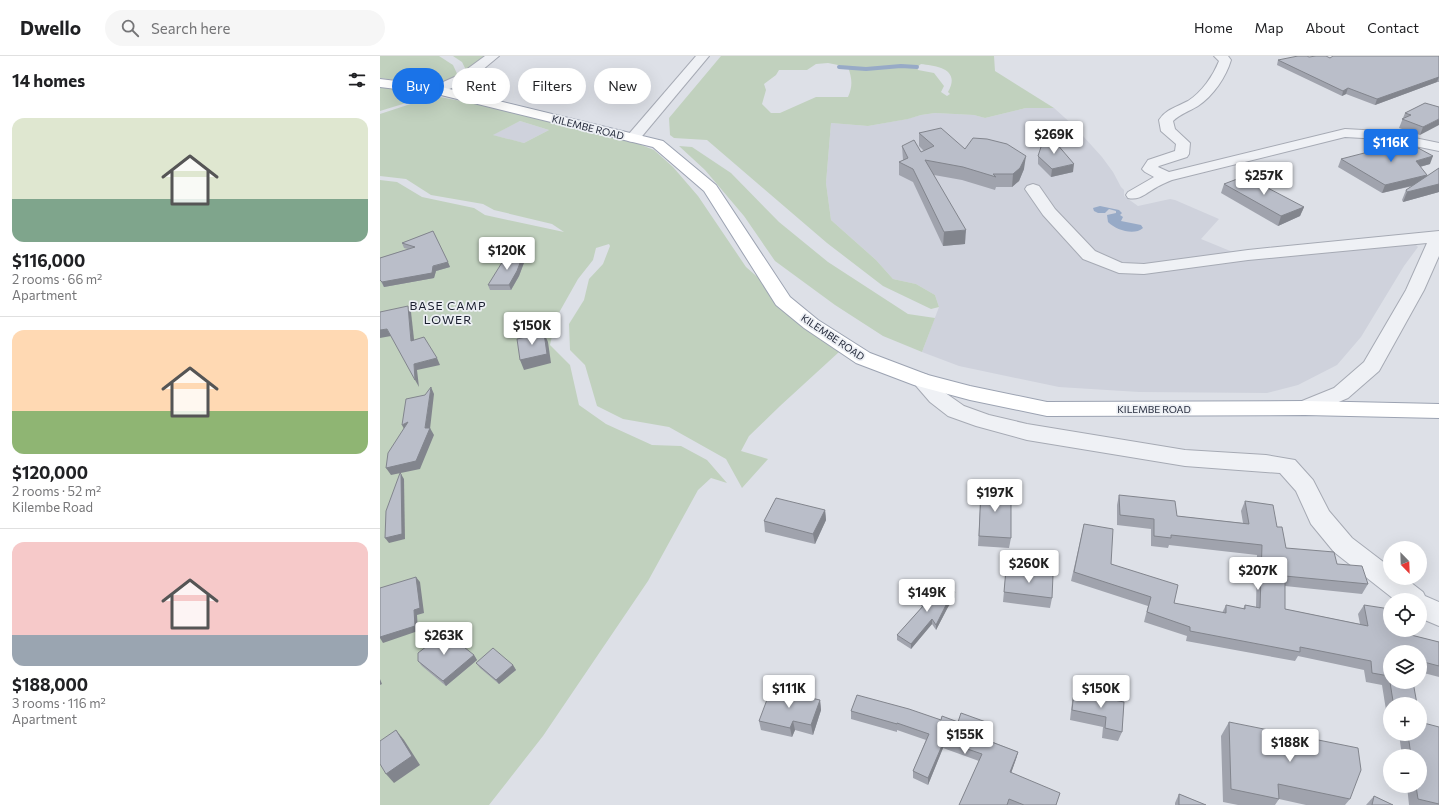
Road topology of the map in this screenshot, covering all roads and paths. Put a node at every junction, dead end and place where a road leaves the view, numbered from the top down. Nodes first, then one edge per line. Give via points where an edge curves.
1 (493, 56) edge
2 (703, 56) edge
3 (1220, 56) edge
4 (380, 83) edge
5 (392, 84) edge
6 (444, 87) edge
7 (444, 92) edge
8 (633, 138) junction
9 (1439, 147) edge
10 (1166, 177) junction
11 (1033, 189) dead end
12 (1134, 195) dead end
13 (1438, 237) edge
14 (921, 380) junction
15 (1305, 408) junction
16 (1439, 411) edge
17 (1405, 593) edge
18 (1427, 609) edge
19 (1439, 615) edge

1 - 6 street via 464,78
2 - 8 street
3 - 10 street via 1225,60 1224,65 1198,99 1166,120 1168,131 1183,143 1182,154 1150,166 1150,169
4 - 5 main road, KILEMBE ROAD
7 - 8 main road, KILEMBE ROAD
8 - 14 main road, KILEMBE ROAD via 658,144 710,188 783,301 811,324 863,358
9 - 10 street via 1362,132
10 - 12 street
11 - 13 street via 1089,255 1125,268 1144,269 1248,255
13 - 15 street via 1415,290 1372,366 1341,393
14 - 15 main road, KILEMBE ROAD via 1047,409
14 - 17 street via 937,397 956,411 1026,432 1185,458 1266,462 1286,466 1305,486 1320,517 1343,545
15 - 16 main road, KILEMBE ROAD
18 - 19 street

